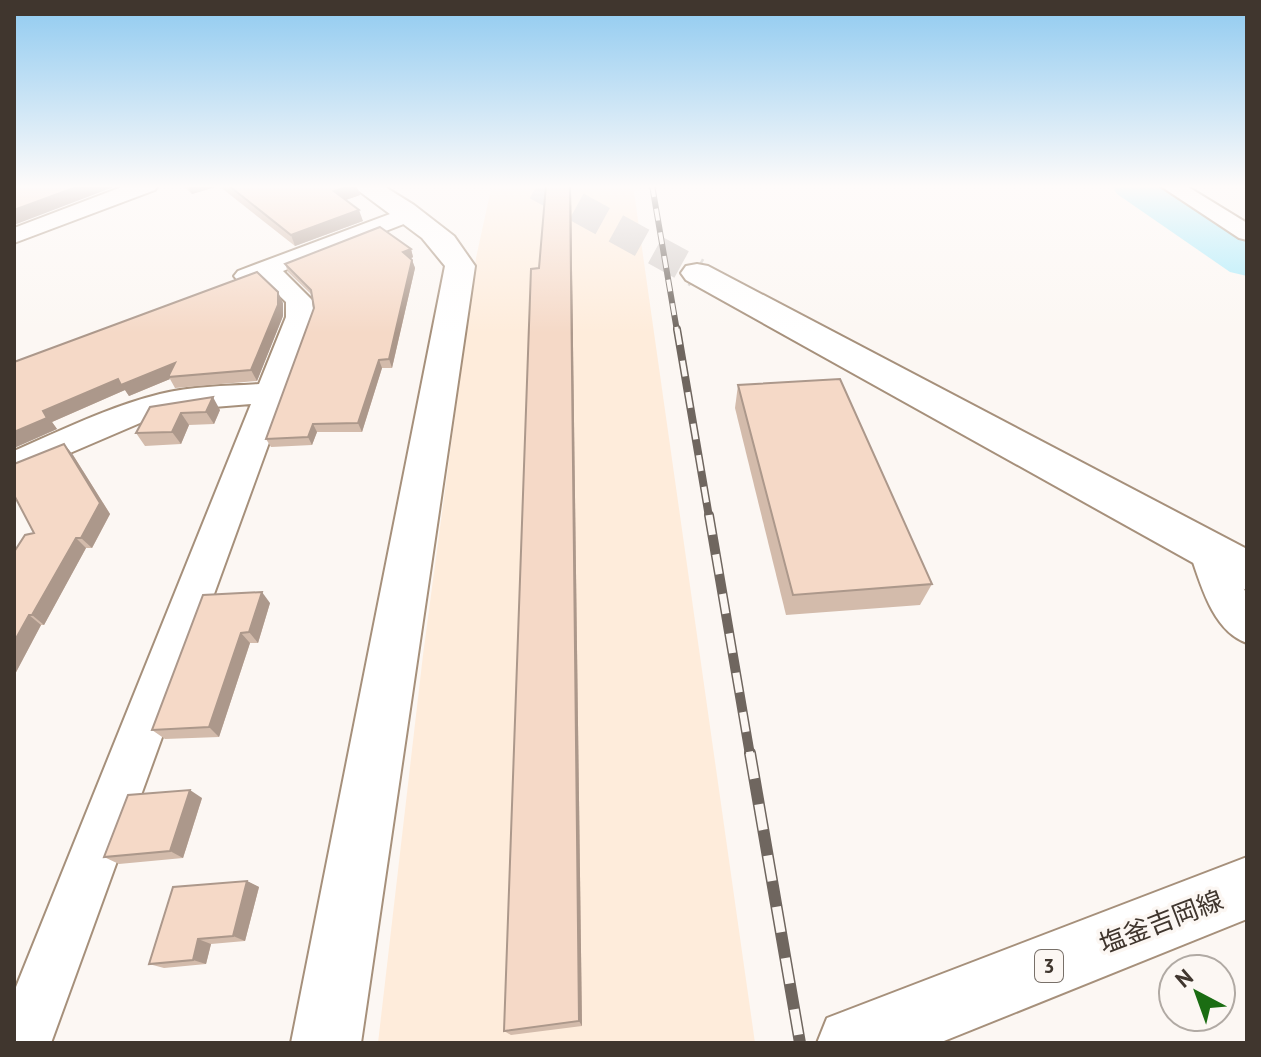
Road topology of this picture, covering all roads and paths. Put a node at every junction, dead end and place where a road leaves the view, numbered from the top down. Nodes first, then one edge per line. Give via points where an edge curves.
1 (356, 234) edge
2 (434, 234) edge
3 (266, 269) junction
4 (697, 273) tunnel mouth
5 (222, 286) edge
6 (272, 393) junction
7 (14, 465) edge
8 (1207, 550) junction
9 (1247, 571) edge
10 (1247, 626) edge
11 (1247, 888) edge
12 (22, 1043) edge
13 (326, 1043) edge
14 (852, 1043) edge

1 - 3 street
2 - 13 street via 460,266
3 - 5 street
3 - 6 street via 299,300 300,317
4 - 8 street
6 - 7 street via 159,405
6 - 12 street
8 - 9 street
8 - 10 street via 1224,594
11 - 14 street, 塩釜吉岡線 / 3

